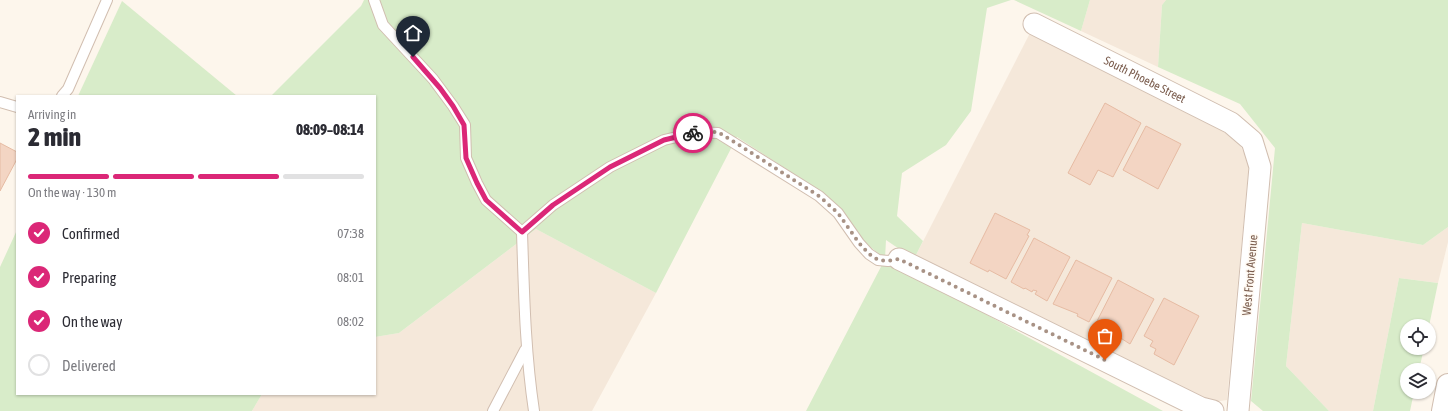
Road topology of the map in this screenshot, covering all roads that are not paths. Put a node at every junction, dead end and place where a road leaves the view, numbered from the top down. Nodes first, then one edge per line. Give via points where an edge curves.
1 (107, 0) edge
2 (374, 0) edge
3 (1034, 24) dead end
4 (63, 95) edge
5 (0, 102) edge
6 (16, 107) edge
7 (1252, 141) joint
8 (522, 232) junction
9 (899, 259) joint
10 (526, 348) junction
11 (1448, 385) edge
12 (494, 411) edge
13 (534, 411) edge
14 (1213, 411) edge
15 (1238, 411) edge
16 (1443, 411) edge

1 - 4 lane via 68,89
2 - 8 lane via 383,25 433,79 464,125 466,158 486,200
3 - 7 street, South Phoebe Street via 1231,123
5 - 6 lane
7 - 15 street, West Front Avenue via 1260,167
8 - 9 lane via 553,205 610,167 664,140 698,132 718,132 819,196 838,213 869,254 878,260
8 - 10 lane
9 - 14 street via 1201,408
10 - 12 lane
10 - 13 lane
11 - 16 street

